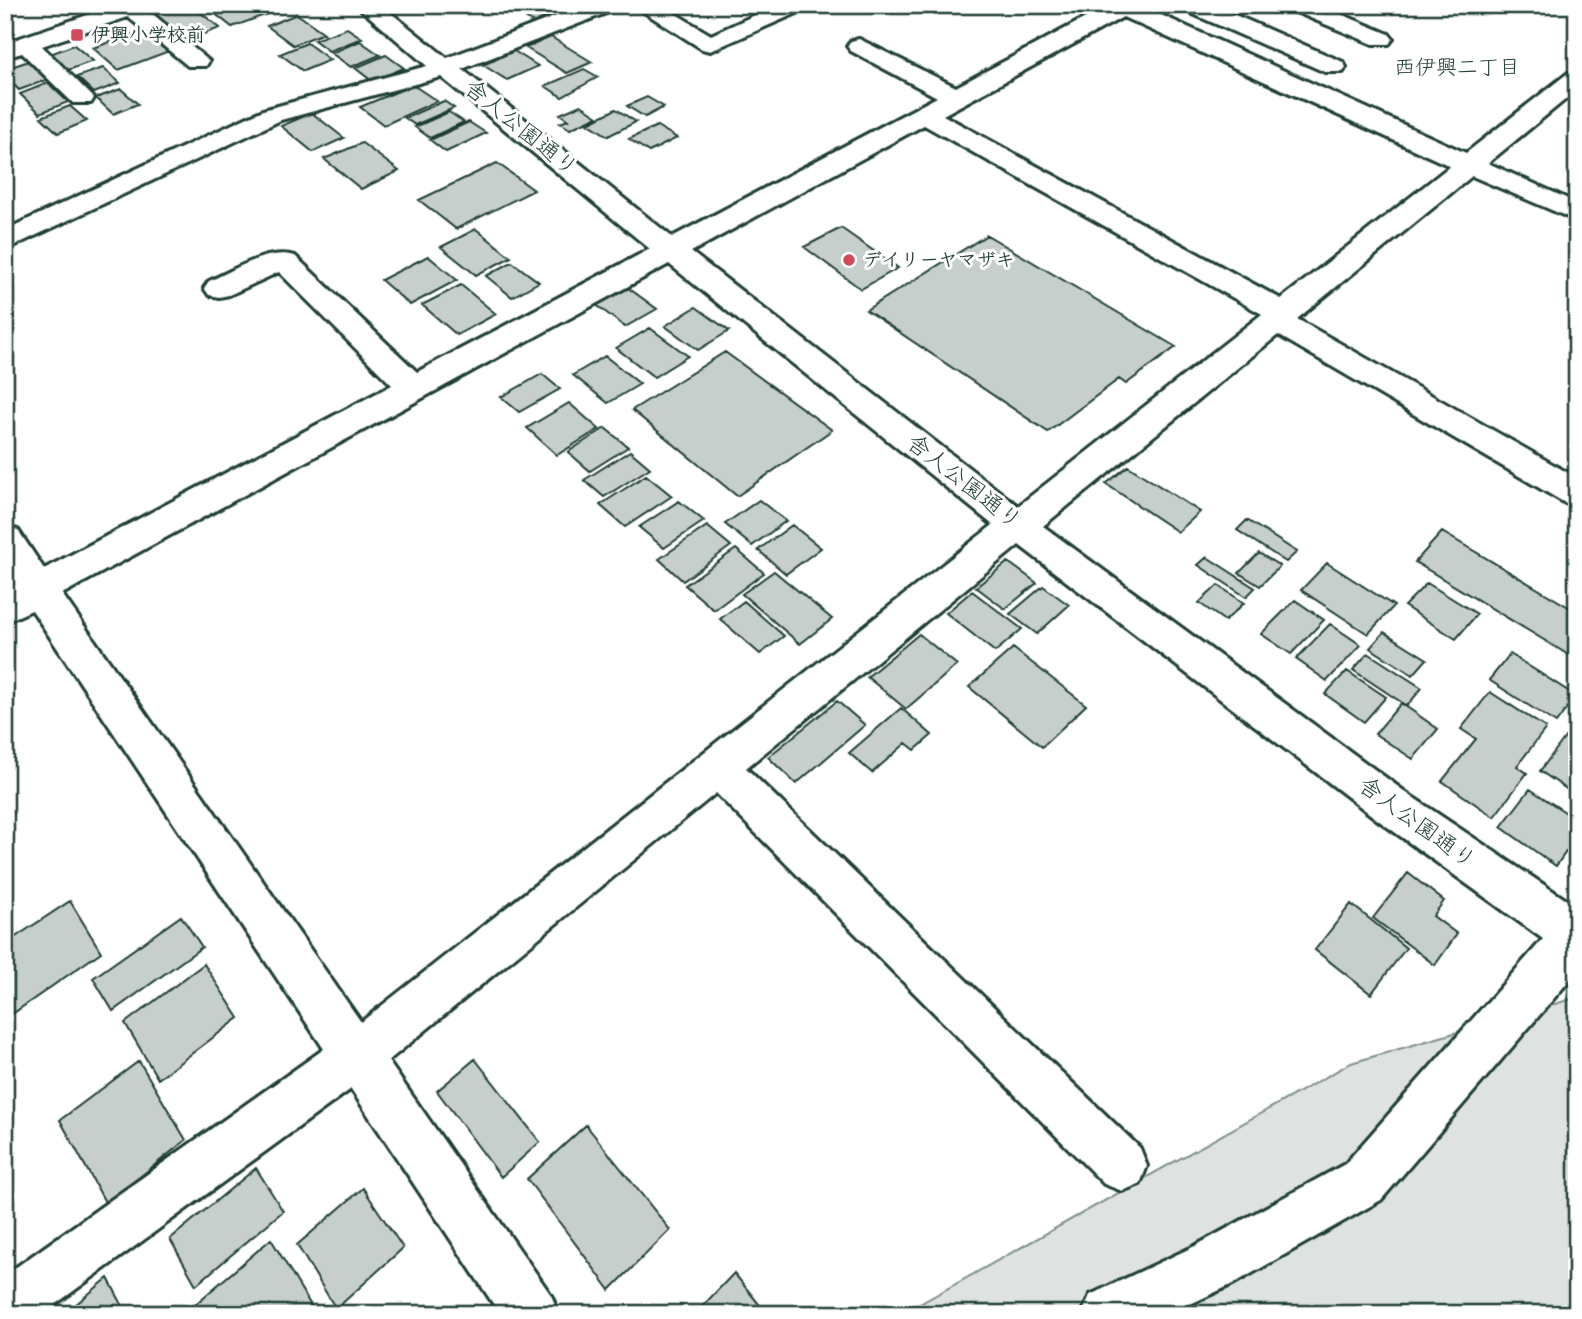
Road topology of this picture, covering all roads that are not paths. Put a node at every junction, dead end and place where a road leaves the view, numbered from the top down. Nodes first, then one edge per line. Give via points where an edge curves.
1 (367, 5) edge
2 (606, 5) edge
3 (644, 5) edge
4 (1192, 5) edge
5 (1299, 5) edge
6 (136, 6) edge
7 (1122, 6) edge
8 (784, 7) edge
9 (1381, 39) dead end
10 (860, 45) dead end
11 (16, 48) edge
12 (197, 61) dead end
13 (1334, 67) dead end
14 (445, 68) junction
15 (1577, 78) edge
16 (956, 97) junction
17 (82, 98) dead end
18 (923, 114) junction
19 (1470, 165) junction
20 (1577, 213) edge
21 (5, 241) edge
22 (672, 250) junction
23 (219, 288) dead end
24 (1281, 317) junction
25 (415, 388) junction
26 (1577, 495) edge
27 (1019, 524) junction
28 (5, 540) edge
29 (21, 598) edge
30 (718, 767) junction
31 (1576, 933) edge
32 (358, 1054) junction
33 (1122, 1166) dead end
34 (5, 1308) edge
35 (532, 1314) edge
36 (1110, 1314) edge

1 - 14 street, 舎人公園通り
2 - 14 street
3 - 8 street via 715,47
4 - 13 street
5 - 9 street
6 - 11 street
6 - 12 street
7 - 16 street
7 - 19 street
10 - 16 street
11 - 17 street
14 - 21 street via 272,115
14 - 22 street, 舎人公園通り
15 - 19 street
16 - 18 street
18 - 22 street
18 - 24 street
19 - 20 street
19 - 24 street
22 - 25 street
22 - 27 street, 舎人公園通り
23 - 25 street via 285,262
24 - 26 street
24 - 27 street
25 - 29 street
27 - 30 street
27 - 31 street, 舎人公園通り via 1392,807
28 - 29 street
29 - 32 street
30 - 32 street
30 - 33 street
31 - 36 street via 1363,1182 1214,1265
32 - 34 street
32 - 35 street

